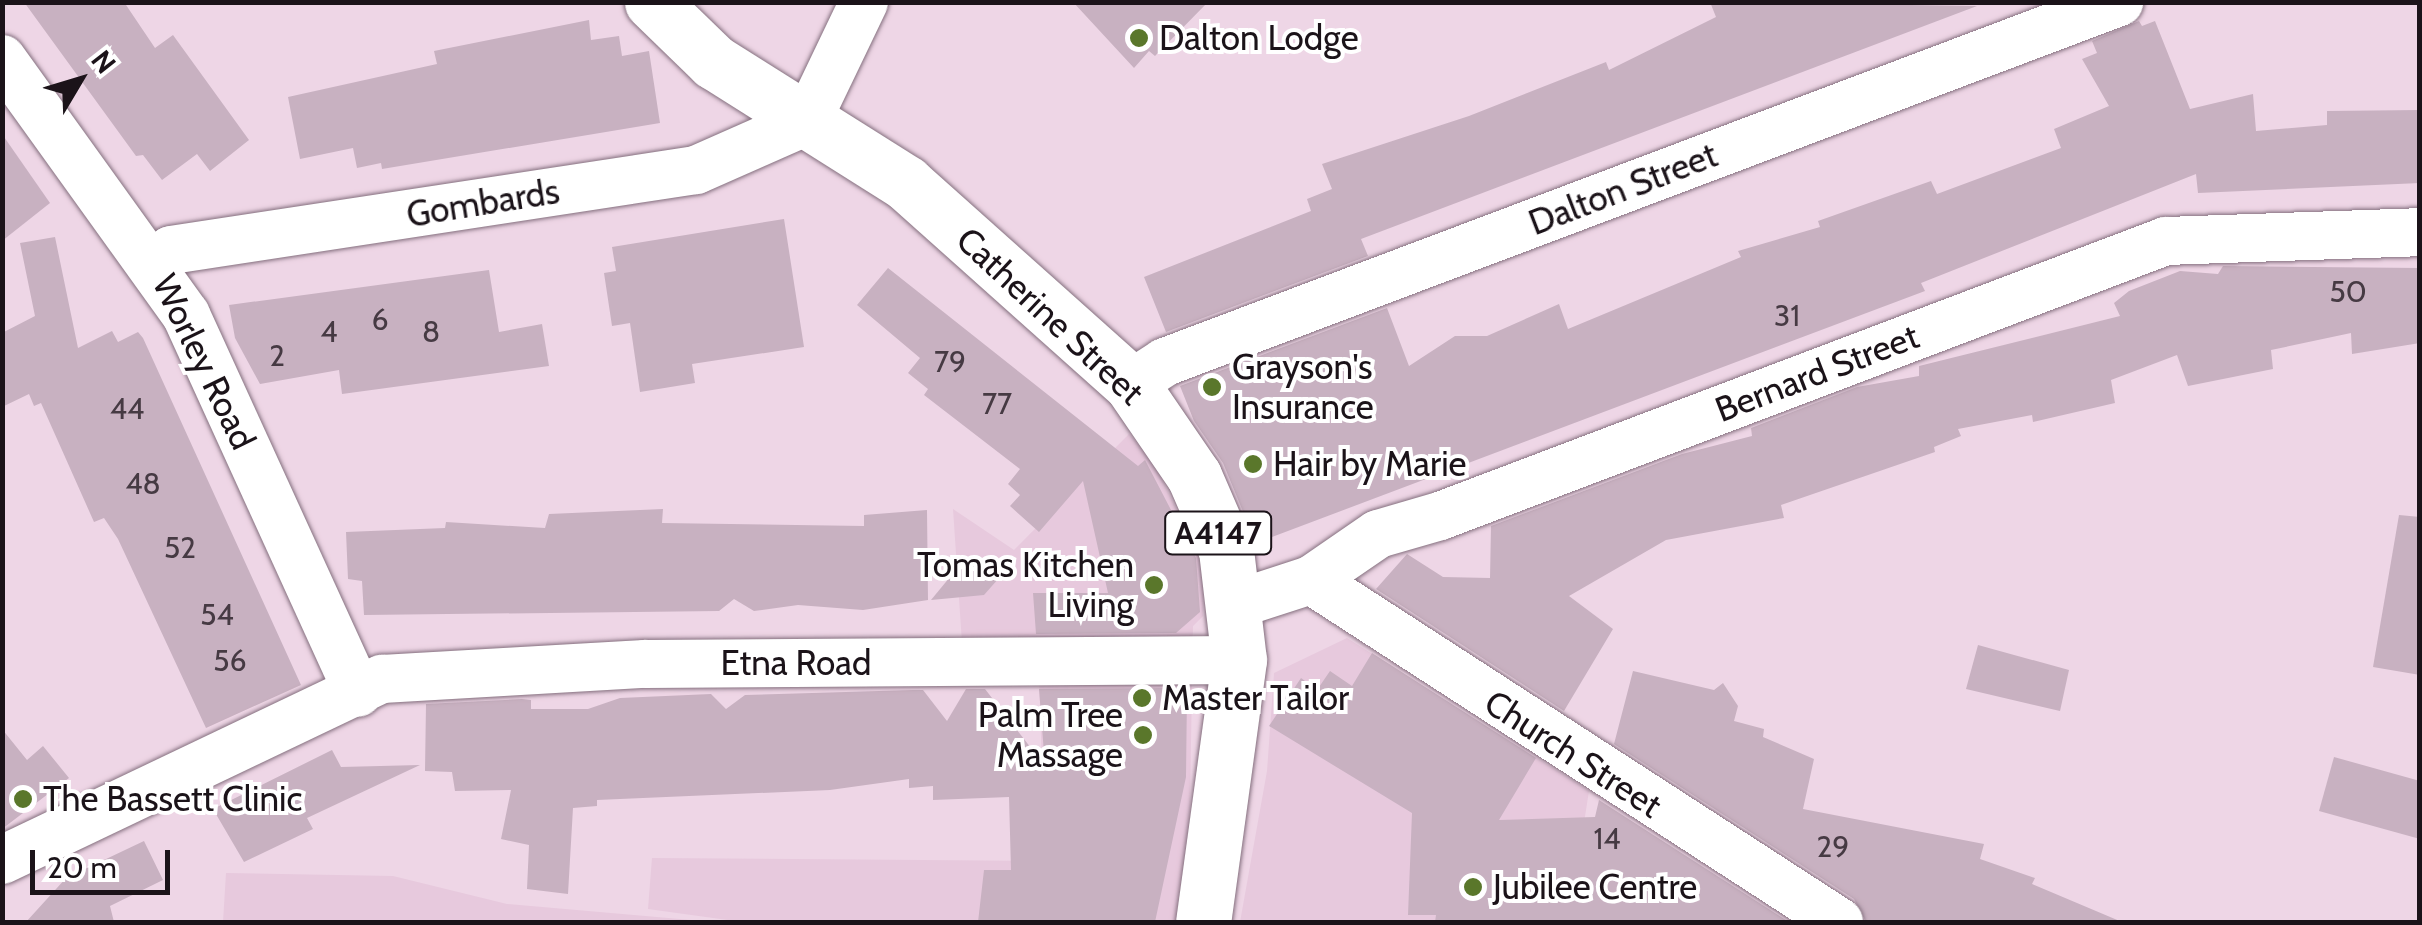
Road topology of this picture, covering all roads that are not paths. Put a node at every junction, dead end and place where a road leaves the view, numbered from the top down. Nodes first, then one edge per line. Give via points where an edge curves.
1 (652, 2) edge
2 (864, 2) edge
3 (2119, 2) edge
4 (2, 59) edge
5 (807, 121) junction
6 (2420, 232) edge
7 (156, 265) junction
8 (1131, 384) junction
9 (1311, 580) junction
10 (1237, 604) junction
11 (1239, 660) junction
12 (358, 694) junction
13 (2, 860) edge
14 (1203, 922) edge
15 (1839, 922) edge

1 - 5 main road, A4147 via 714,62
2 - 5 street
3 - 8 street, Dalton Street via 1165,362
4 - 7 street, Worley Road
5 - 7 street, Gombards via 696,170 171,250
5 - 8 main road, Catherine Street / A4147 via 884,164
6 - 9 street, Bernard Street via 2166,241 1378,534
7 - 12 street, Worley Road via 186,315
8 - 10 main road, Catherine Street / A4147 via 1194,476 1226,550
9 - 10 street, Bernard Street
9 - 15 street, Church Street
10 - 11 main road, Catherine Street / A4147
11 - 12 street, Etna Road via 645,664 382,679
11 - 14 main road, Catherine Street / A4147
12 - 13 street, Etna Road

